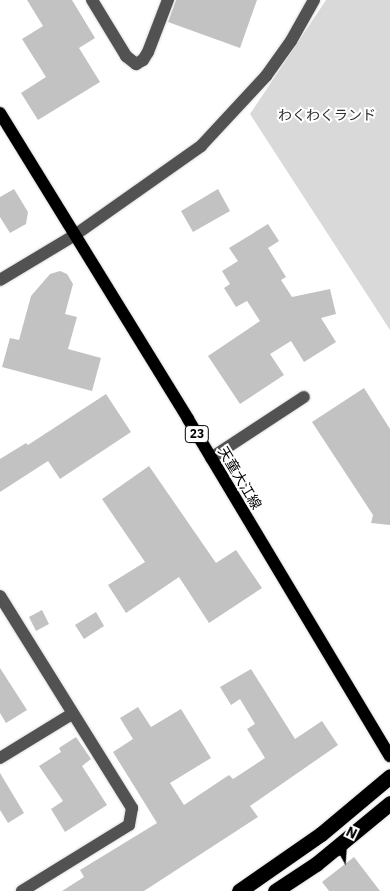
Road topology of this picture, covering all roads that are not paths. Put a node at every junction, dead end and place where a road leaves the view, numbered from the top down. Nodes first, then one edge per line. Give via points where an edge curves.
1 (92, 0) edge
2 (168, 0) edge
3 (314, 0) edge
4 (0, 114) edge
5 (74, 236) junction
6 (0, 280) edge
7 (304, 397) dead end
8 (211, 458) junction
9 (0, 596) edge
10 (72, 714) junction
11 (390, 756) edge
12 (0, 758) edge
13 (390, 776) edge
14 (390, 803) edge
15 (22, 891) edge
16 (239, 891) edge
17 (275, 891) edge

1 - 2 street via 126,56 139,64
3 - 5 street via 291,42 266,76 201,146
4 - 5 main road, 天童大江線 / 23
5 - 6 street
5 - 8 main road, 天童大江線 / 23
7 - 8 street
8 - 11 main road, 天童大江線 / 23
9 - 10 street
10 - 12 street
10 - 15 street via 132,808 129,825
13 - 16 highway via 321,834
14 - 17 highway via 316,864

